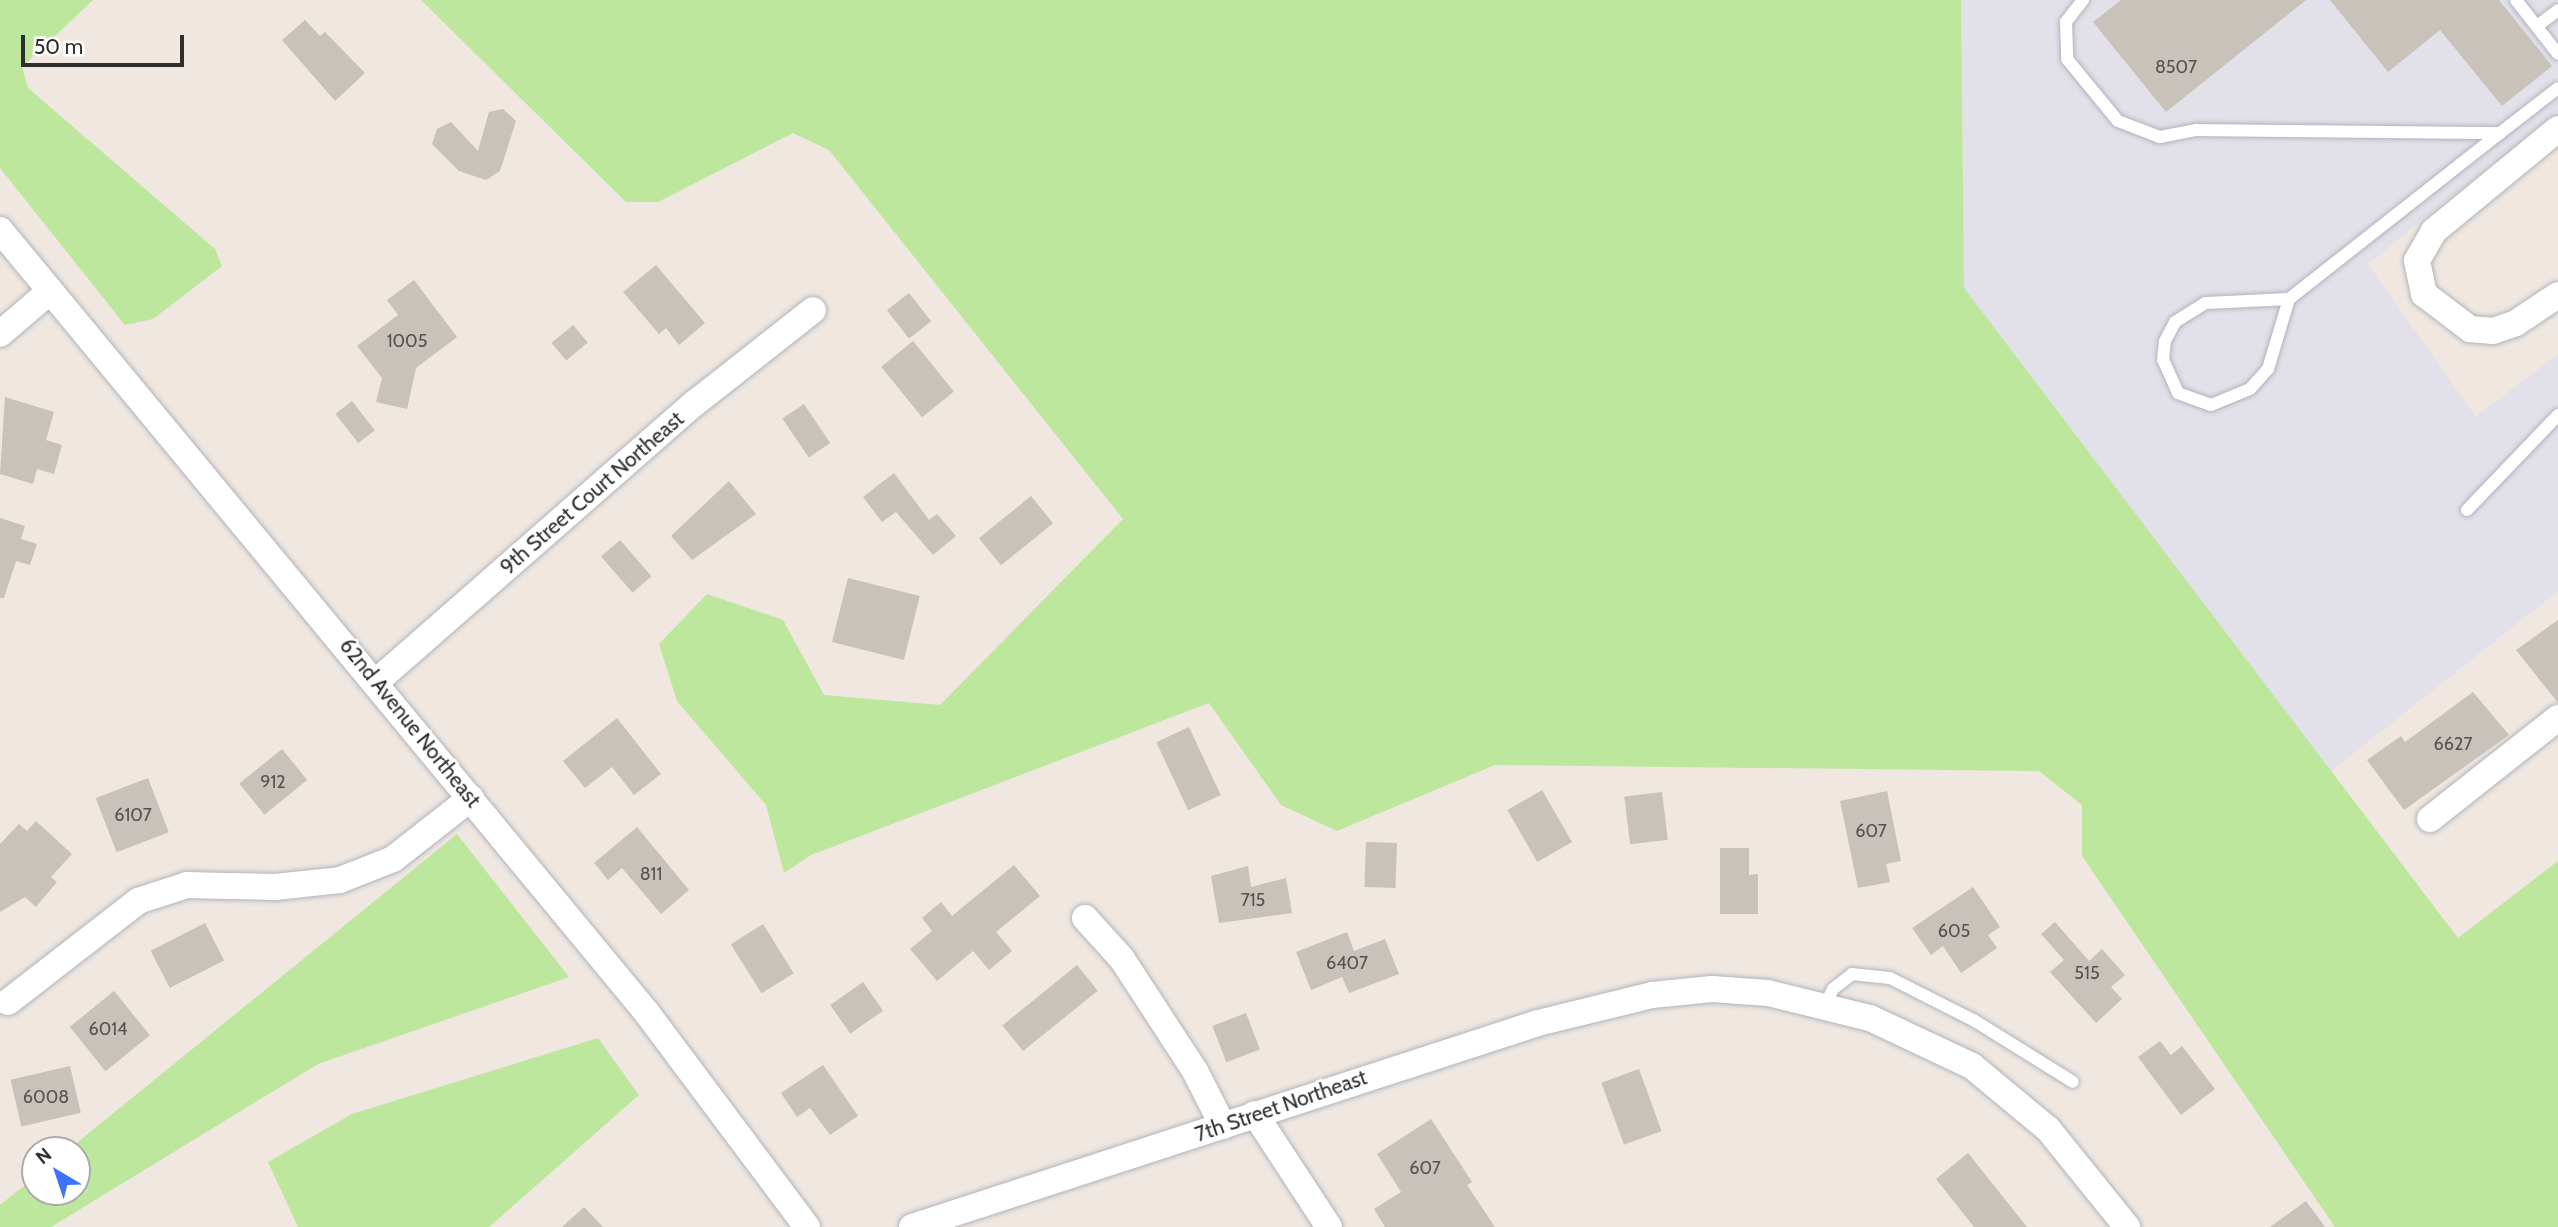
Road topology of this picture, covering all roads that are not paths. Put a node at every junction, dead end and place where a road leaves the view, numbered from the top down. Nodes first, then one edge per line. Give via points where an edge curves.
1 (2083, 0) edge
2 (2516, 0) edge
3 (2558, 10) edge
4 (2537, 26) junction
5 (2558, 54) edge
6 (2558, 88) edge
7 (2558, 129) edge
8 (2500, 133) junction
9 (0, 230) edge
10 (49, 292) junction
11 (2558, 295) edge
12 (2289, 299) junction
13 (813, 310) dead end
14 (0, 334) edge
15 (2558, 415) edge
16 (2467, 510) dead end
17 (377, 681) junction
18 (2558, 718) edge
19 (471, 798) junction
20 (2430, 820) dead end
21 (1085, 918) dead end
22 (8, 1002) dead end
23 (1825, 1006) junction
24 (2073, 1082) dead end
25 (1255, 1114) junction
26 (1223, 1126) junction
27 (807, 1227) edge
28 (912, 1227) edge
29 (1328, 1227) edge
30 (2127, 1227) edge

1 - 8 lane via 2066,22 2067,59 2118,121 2135,132 2160,137 2196,131
2 - 4 lane
3 - 4 lane
4 - 5 lane
6 - 8 lane
7 - 11 street via 2434,231 2421,247 2417,276 2424,294 2470,329 2493,331 2516,323
8 - 12 lane
9 - 10 street, 62nd Avenue Northeast
10 - 14 street
10 - 17 street, 62nd Avenue Northeast
12 - 12 lane via 2206,303 2175,322 2165,341 2163,360 2178,393 2211,405 2250,389 2268,369
13 - 17 street, 9th Street Court Northeast via 695,403
15 - 16 lane
17 - 19 street, 62nd Avenue Northeast
18 - 20 street
19 - 22 street via 369,871 318,885 187,885 138,901
19 - 27 street, 62nd Avenue Northeast via 647,1013
21 - 26 street via 1129,970 1195,1071
23 - 24 lane via 1833,989 1852,974 1890,978 1975,1021
23 - 25 street, 7th Street Northeast via 1713,989 1652,995 1493,1036
23 - 30 street, 7th Street Northeast via 1918,1037 1998,1084 2075,1157
25 - 26 street, 7th Street Northeast
25 - 29 street
26 - 28 street, 7th Street Northeast

